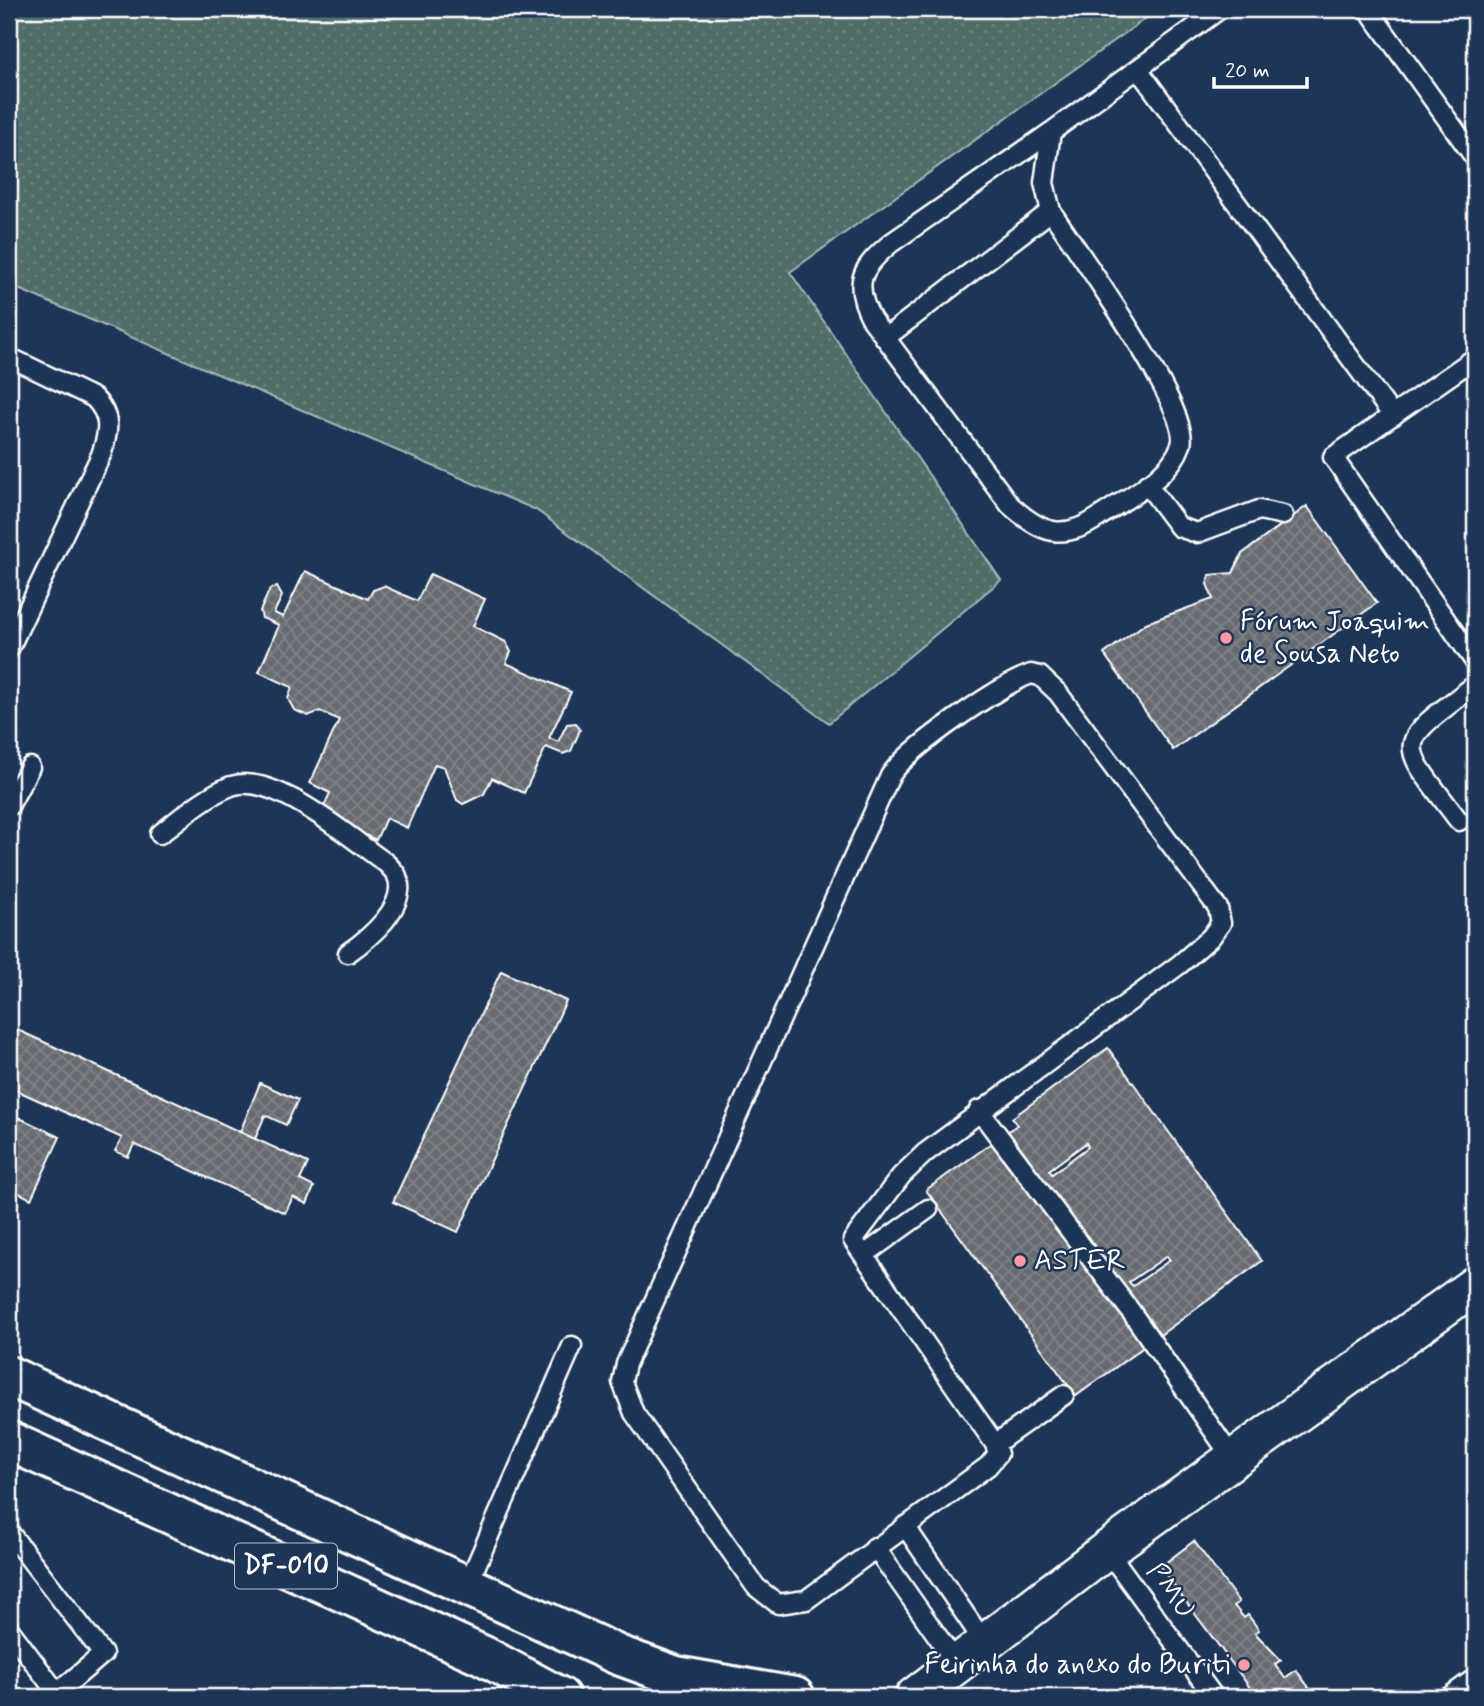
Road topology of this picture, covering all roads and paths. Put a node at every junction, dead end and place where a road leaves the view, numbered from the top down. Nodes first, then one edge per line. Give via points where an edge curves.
1 (1220, 9) edge
2 (1368, 9) edge
3 (1138, 69) junction
4 (1051, 132) junction
5 (1475, 158) edge
6 (1051, 211) junction
7 (885, 338) junction
8 (9, 357) edge
9 (1475, 358) edge
10 (1393, 415) junction
11 (1147, 484) junction
12 (1283, 515) dead end
13 (9, 649) edge
14 (1475, 662) edge
15 (1475, 685) edge
16 (20, 774) edge
17 (9, 806) edge
18 (1459, 821) dead end
19 (160, 834) dead end
20 (348, 953) dead end
21 (979, 1110) junction
22 (928, 1209) dead end
23 (863, 1255) junction
24 (1475, 1284) edge
25 (572, 1346) dead end
26 (9, 1376) edge
27 (1064, 1395) dead end
28 (9, 1441) edge
29 (995, 1444) junction
30 (1233, 1459) junction
31 (905, 1526) junction
32 (9, 1532) edge
33 (875, 1547) junction
34 (1107, 1550) junction
35 (467, 1586) junction
36 (9, 1629) edge
37 (971, 1653) junction
38 (1475, 1678) edge
39 (58, 1695) edge
40 (560, 1697) edge
41 (794, 1697) edge
42 (914, 1697) edge
43 (1214, 1697) edge
44 (1449, 1697) edge

1 - 3 lane
2 - 5 lane
3 - 4 lane
3 - 10 lane
4 - 6 lane via 1044,183
4 - 7 lane via 872,259 859,289 863,305
6 - 7 lane
6 - 11 lane via 1177,413 1182,430 1177,455 1166,471
7 - 11 lane via 1010,505 1040,529 1055,533 1074,530
8 - 13 lane via 94,398 105,409 109,423 101,455
9 - 10 lane
10 - 14 lane via 1333,457
11 - 12 lane via 1179,527 1197,533 1259,510
15 - 18 lane via 1424,724 1410,749
16 - 17 lane
19 - 20 lane via 208,798 234,785 259,784 281,792 386,863 397,876 398,894 384,923
21 - 23 lane via 901,1176 853,1240
21 - 30 lane via 1132,1312
21 - 33 lane via 1180,964 1221,923 1218,908 1058,693 1040,676 1031,674 976,706 902,761 890,776 630,1353 622,1382 634,1413 766,1597 779,1604 806,1600
22 - 23 lane
23 - 29 lane
24 - 30 street
25 - 35 lane
26 - 35 main road, DF-010
27 - 29 lane
28 - 40 main road, DF-010 via 484,1656
29 - 31 lane via 998,1454 988,1466
30 - 34 street
31 - 33 lane
31 - 37 lane
32 - 39 lane via 103,1654
33 - 37 lane
34 - 37 street
34 - 43 lane, PMU
35 - 41 main road, DF-010 via 618,1655 676,1676
36 - 39 lane
37 - 42 street
38 - 44 lane

